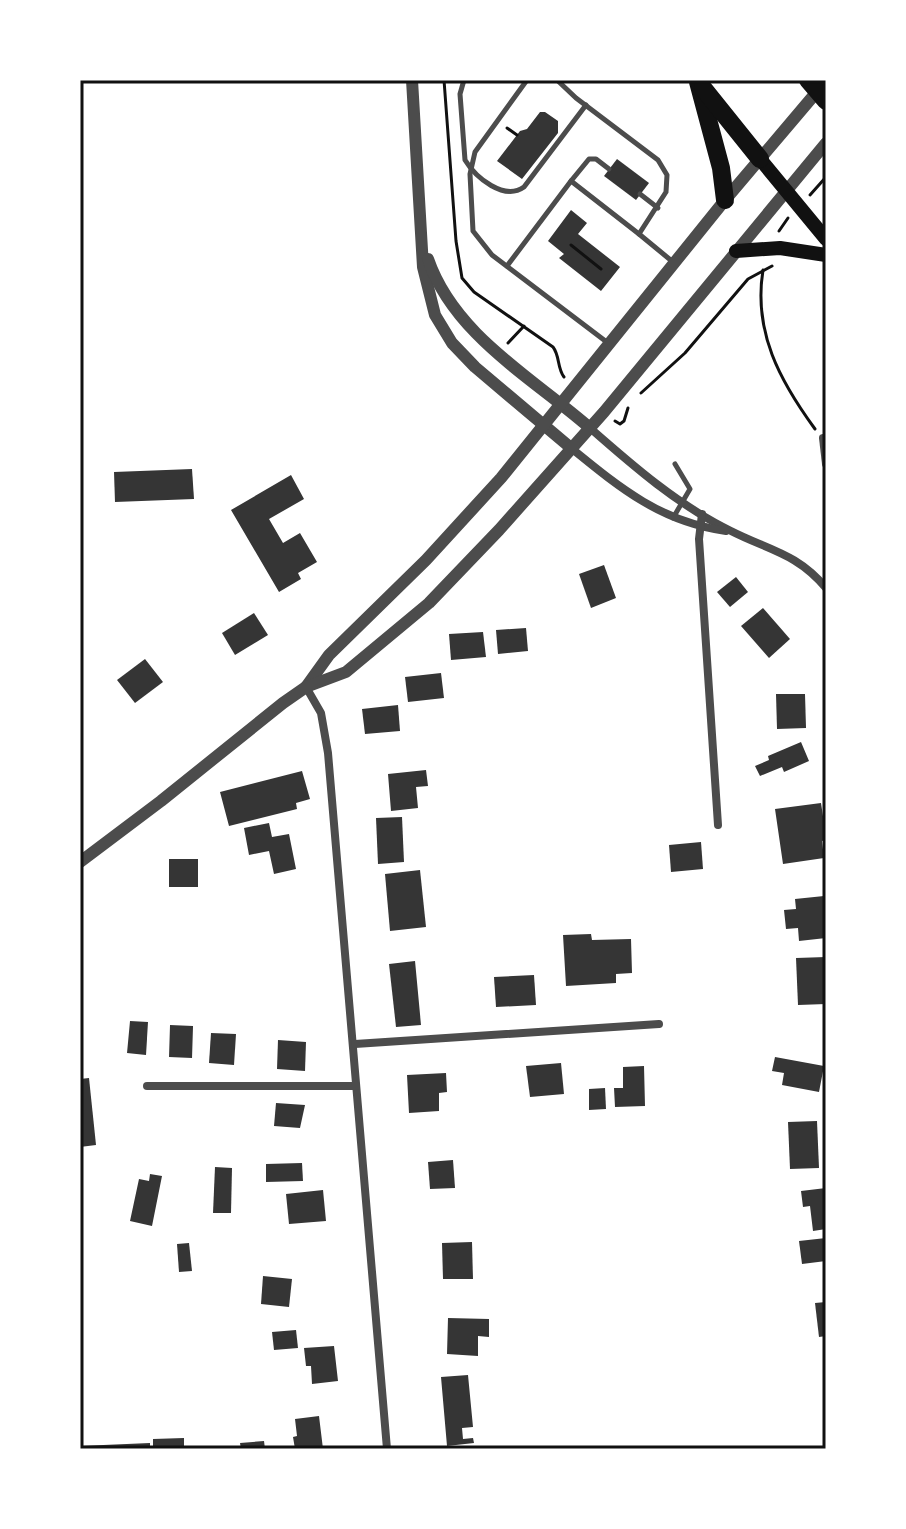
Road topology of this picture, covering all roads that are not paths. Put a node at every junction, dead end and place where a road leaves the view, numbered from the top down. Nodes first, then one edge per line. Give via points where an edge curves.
1 (412, 80) edge
2 (464, 80) edge
3 (527, 80) edge
4 (557, 80) edge
5 (808, 80) edge
6 (697, 81) edge
7 (826, 81) edge
8 (826, 101) edge
9 (586, 105) junction
10 (826, 143) edge
11 (760, 159) junction
12 (471, 168) junction
13 (609, 169) dead end
14 (571, 181) junction
15 (786, 191) junction
16 (640, 194) dead end
17 (725, 200) junction
18 (658, 208) junction
19 (421, 227) junction
20 (639, 234) junction
21 (826, 239) edge
22 (736, 251) junction
23 (826, 255) edge
24 (674, 263) junction
25 (507, 266) junction
26 (608, 343) junction
27 (560, 402) junction
28 (543, 424) junction
29 (590, 428) junction
30 (823, 438) road end
31 (571, 448) junction
32 (675, 464) dead end
33 (826, 464) edge
34 (684, 502) junction
35 (702, 514) junction
36 (672, 518) junction
37 (699, 527) junction
38 (730, 531) junction
39 (826, 586) edge
40 (306, 687) junction
41 (718, 825) dead end
42 (80, 862) edge
43 (659, 1024) dead end
44 (355, 1044) junction
45 (147, 1086) dead end
46 (356, 1086) junction
47 (387, 1449) edge

1 - 19 street
2 - 12 lane via 464,156
3 - 12 lane via 477,145
4 - 9 lane
5 - 8 highway
6 - 11 highway
6 - 17 highway
7 - 11 street
9 - 12 lane via 520,190 501,191
9 - 18 lane via 664,167 668,184
10 - 15 street
11 - 15 main road
11 - 17 street
12 - 25 lane via 473,231
13 - 14 lane via 589,159
14 - 20 lane
14 - 25 lane
15 - 21 main road
15 - 22 street
16 - 18 lane
17 - 24 street
18 - 20 lane
19 - 27 street via 433,273 452,305 489,345
19 - 28 street via 426,287 440,325 475,367
20 - 24 lane
22 - 23 main road via 780,248
22 - 29 street
24 - 26 street
25 - 26 lane
26 - 27 street
27 - 28 street
27 - 29 street
28 - 31 street
28 - 40 street via 486,494 329,655
29 - 31 street
29 - 34 street
30 - 33 street
31 - 36 street
31 - 40 street via 406,624 346,672
32 - 34 lane via 690,489
34 - 35 street
34 - 36 lane
35 - 37 street
35 - 38 street
36 - 37 street
37 - 38 street
37 - 41 street
38 - 39 street via 788,555
40 - 42 street
40 - 44 street via 321,713 328,753
43 - 44 street
44 - 46 street
45 - 46 street
46 - 47 street

